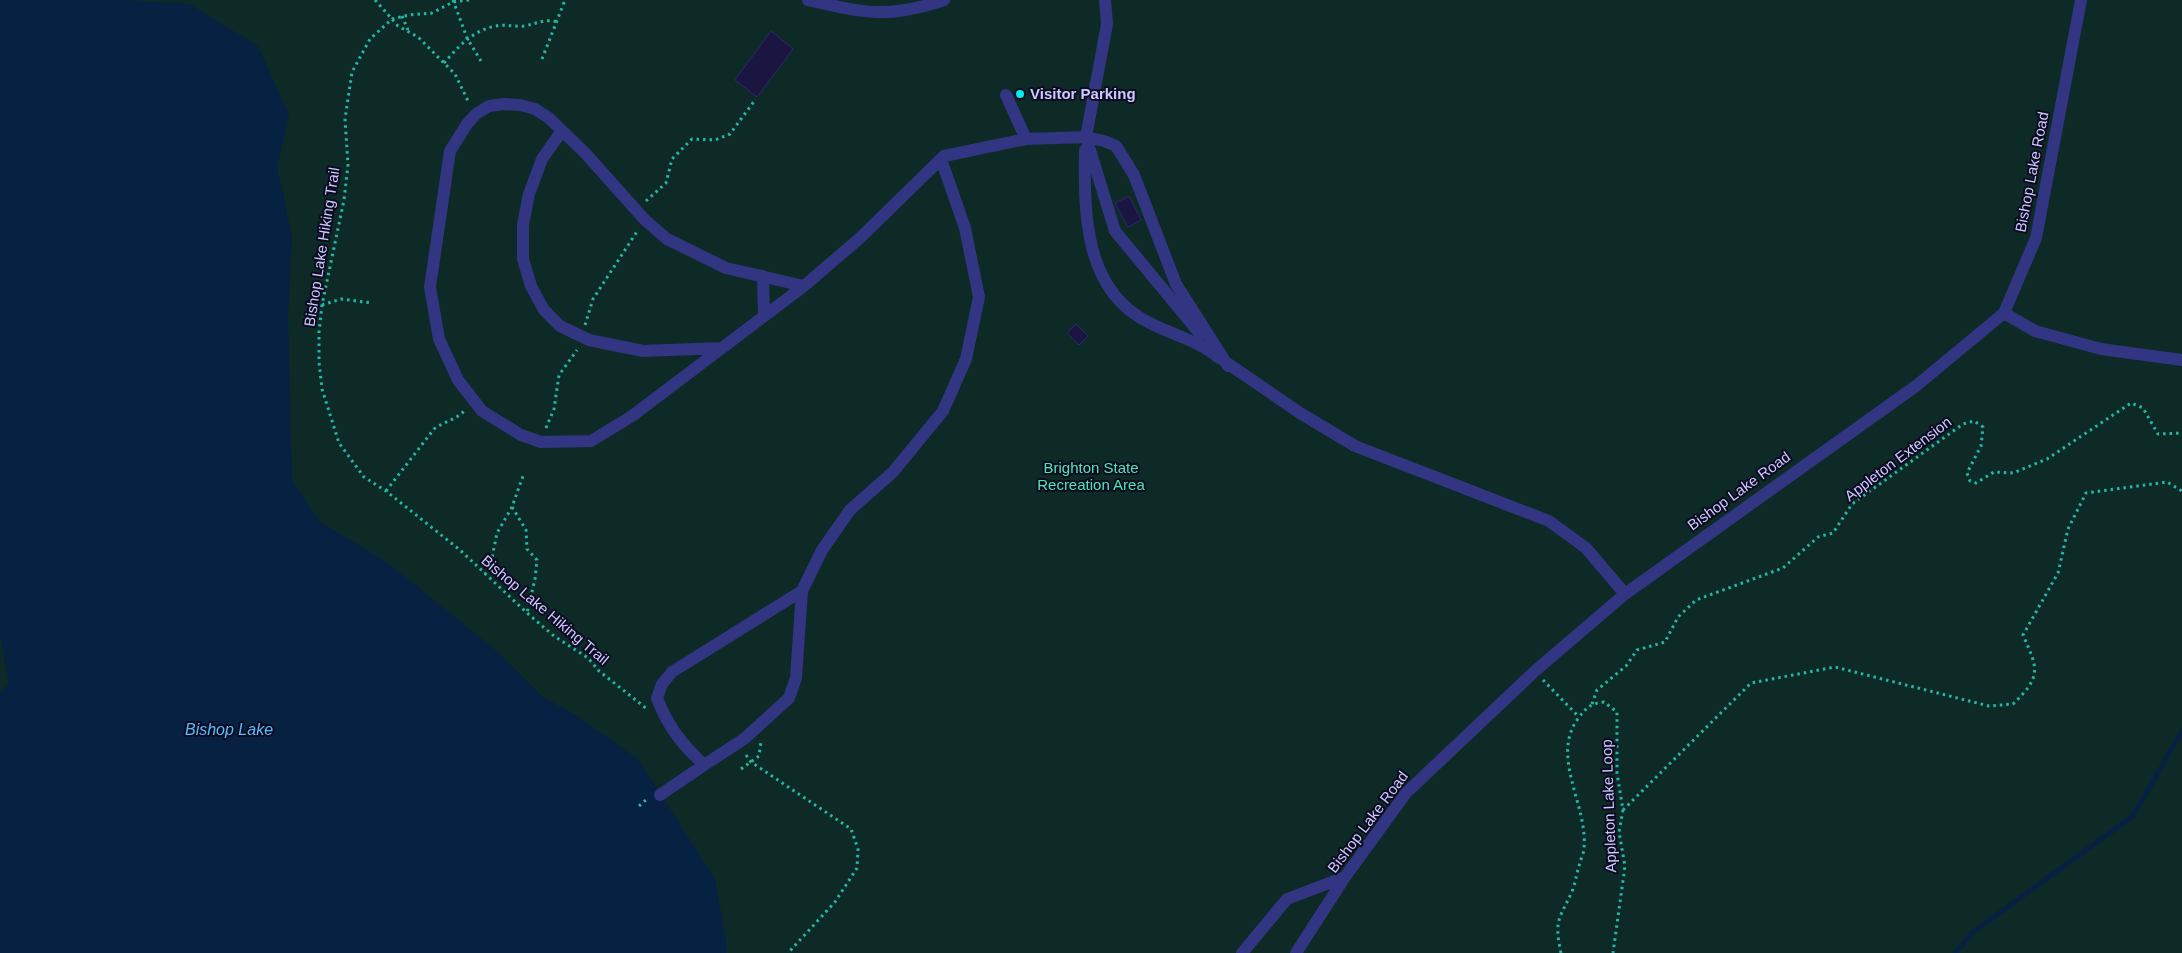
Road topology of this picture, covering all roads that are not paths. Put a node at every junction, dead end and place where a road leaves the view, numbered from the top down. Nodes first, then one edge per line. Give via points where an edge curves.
1 (808, 0) edge
2 (944, 0) edge
3 (1105, 0) edge
4 (2081, 0) edge
5 (1006, 96) dead end
6 (561, 132) junction
7 (1086, 138) junction
8 (1026, 139) junction
9 (941, 159) junction
10 (763, 276) junction
11 (804, 286) junction
12 (2004, 313) junction
13 (764, 316) junction
14 (722, 348) junction
15 (2182, 360) edge
16 (1228, 366) junction
17 (802, 591) junction
18 (1625, 594) junction
19 (704, 764) junction
20 (660, 795) dead end
21 (1345, 877) junction
22 (1242, 953) edge
23 (1296, 953) edge

1 - 2 street via 858,12 887,13 914,10
3 - 7 street via 1107,24
4 - 12 street, Bishop Lake Road via 2036,238
5 - 8 street
6 - 10 street via 667,239 726,268
6 - 14 street via 542,159 529,194 523,225 523,259 531,286 544,310 560,326 581,337 643,351
6 - 14 street via 549,118 535,110 520,105 489,106 467,124 450,151 430,287 439,338 458,380 482,412 521,435 541,442 591,442 632,416
7 - 8 street
7 - 16 street via 1115,231
7 - 16 street via 1116,146 1134,175 1176,284
7 - 16 street via 1084,186 1088,234 1099,272 1121,303 1134,315 1194,341
8 - 9 street
9 - 11 street via 860,238
9 - 17 street via 965,228 979,297 966,359 944,411 893,472 850,510 822,550
10 - 11 street
10 - 13 street
11 - 13 street
12 - 15 street via 2035,330 2101,349
12 - 18 street, Bishop Lake Road via 1916,386
13 - 14 street
16 - 18 street via 1355,446 1549,521 1586,548
17 - 19 street via 796,678 789,698 737,744
17 - 19 street via 672,672 662,684 656,698 664,718 680,743
18 - 21 street, Bishop Lake Road via 1535,671 1406,793
19 - 20 street
21 - 22 street via 1288,899
21 - 23 street, Bishop Lake Road

